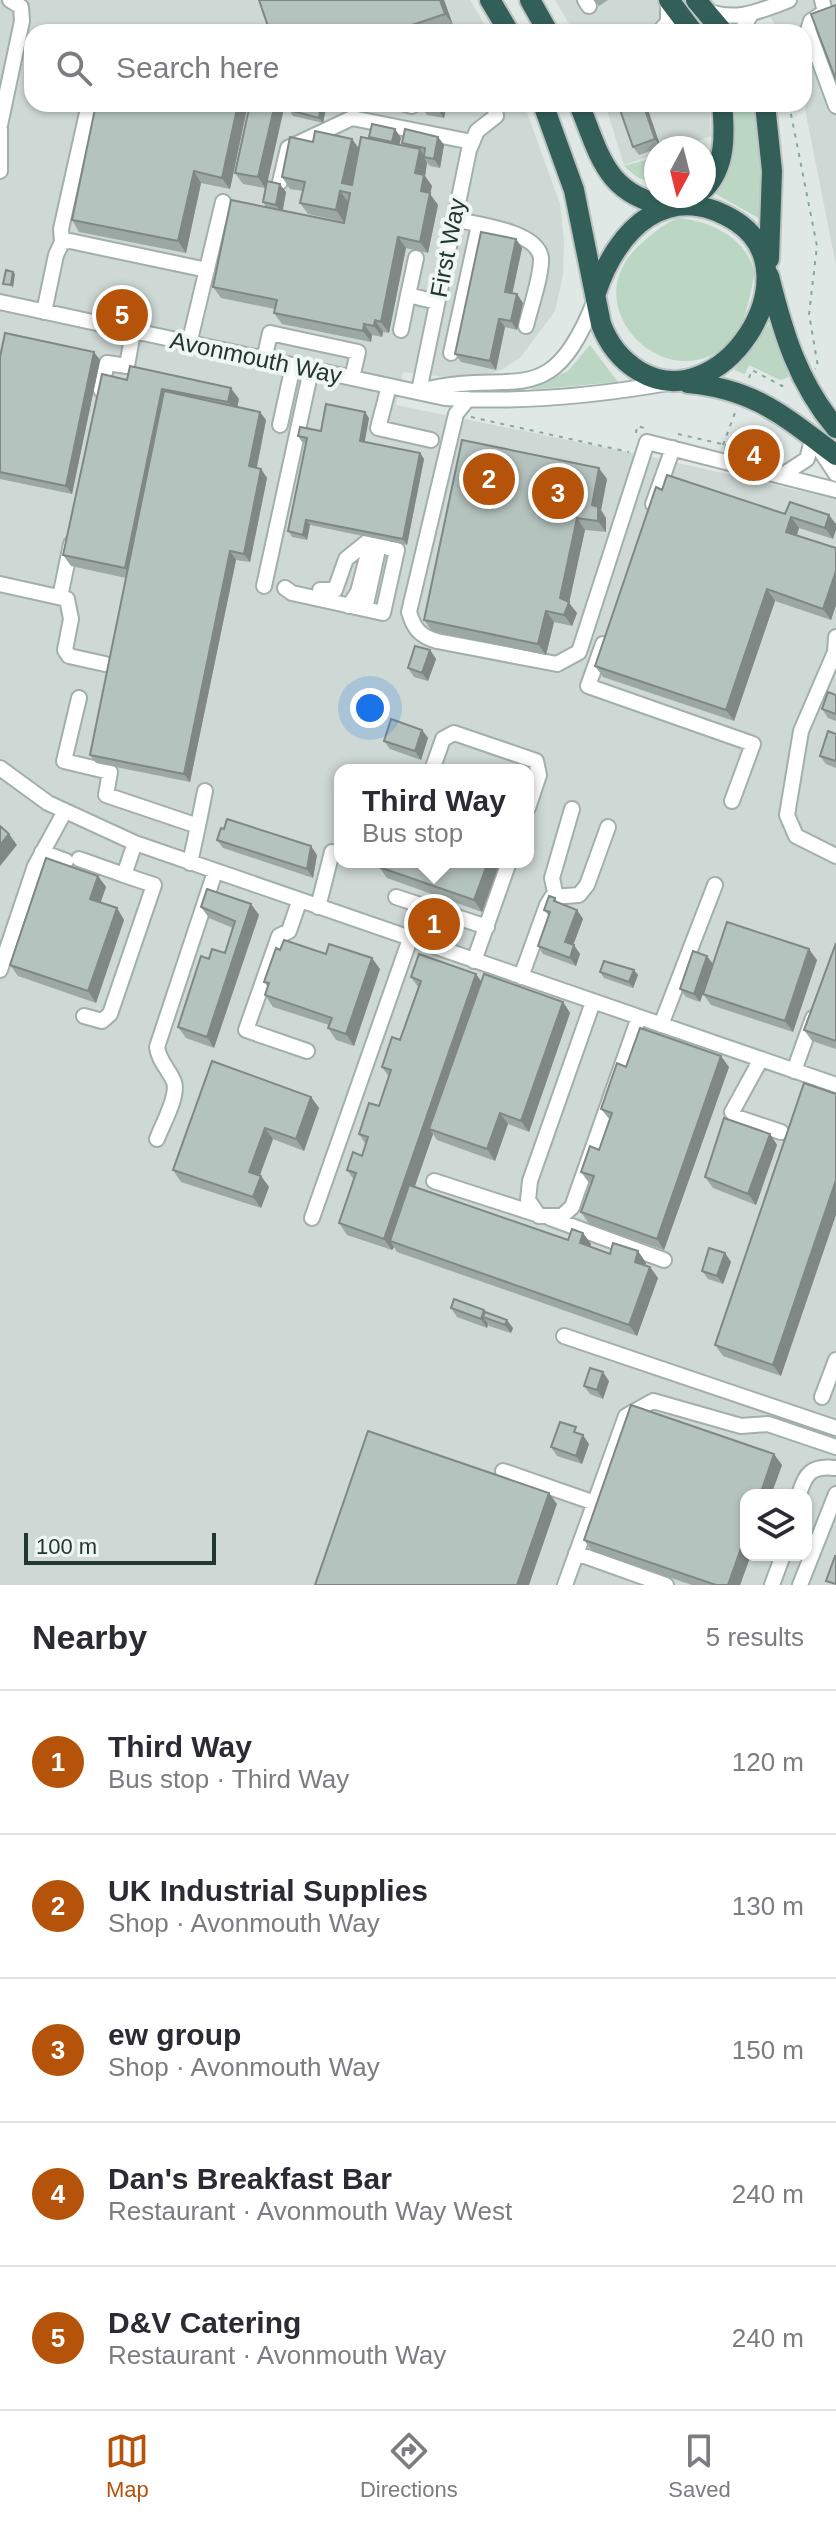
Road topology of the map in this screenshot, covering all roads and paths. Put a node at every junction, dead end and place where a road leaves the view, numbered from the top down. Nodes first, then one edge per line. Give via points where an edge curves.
1 (10, 0) edge
2 (490, 0) edge
3 (530, 0) edge
4 (668, 0) edge
5 (789, 0) edge
6 (699, 5) edge
7 (827, 7) edge
8 (751, 14) junction
9 (504, 24) edge
10 (544, 24) edge
11 (666, 24) edge
12 (687, 24) edge
13 (716, 24) edge
14 (745, 24) edge
15 (810, 24) edge
16 (812, 41) edge
17 (836, 106) edge
18 (87, 112) edge
19 (493, 112) edge
20 (546, 112) edge
21 (583, 112) edge
22 (722, 112) edge
23 (766, 112) edge
24 (791, 112) edge
25 (0, 127) edge
26 (472, 142) junction
27 (0, 171) edge
28 (716, 171) edge
29 (280, 182) edge
30 (644, 199) edge
31 (223, 202) dead end
32 (666, 208) edge
33 (703, 208) edge
34 (453, 219) junction
35 (479, 225) junction
36 (62, 242) junction
37 (416, 258) dead end
38 (207, 270) junction
39 (768, 270) junction
40 (408, 295) junction
41 (596, 296) junction
42 (0, 302) edge
43 (436, 308) junction
44 (44, 312) junction
45 (458, 321) junction
46 (526, 326) dead end
47 (401, 330) dead end
48 (133, 332) junction
49 (189, 344) junction
50 (451, 353) dead end
51 (264, 360) junction
52 (293, 366) junction
53 (818, 367) dead end
54 (311, 370) junction
55 (352, 378) junction
56 (677, 382) junction
57 (389, 386) junction
58 (419, 391) junction
59 (468, 399) junction
60 (99, 401) edge
61 (456, 414) junction
62 (280, 425) dead end
63 (836, 428) edge
64 (666, 432) dead end
65 (813, 437) junction
66 (431, 440) dead end
67 (723, 444) edge
68 (673, 448) junction
69 (631, 452) dead end
70 (836, 455) edge
71 (784, 474) junction
72 (836, 474) edge
73 (836, 490) edge
74 (75, 522) edge
75 (646, 525) edge
76 (376, 544) junction
77 (0, 584) edge
78 (264, 586) junction
79 (285, 588) junction
80 (60, 597) junction
81 (349, 606) junction
82 (609, 628) edge
83 (836, 637) edge
84 (105, 664) edge
85 (79, 698) dead end
86 (434, 764) edge
87 (0, 768) edge
88 (534, 790) edge
89 (205, 791) dead end
90 (732, 801) dead end
91 (572, 809) dead end
92 (65, 811) junction
93 (198, 826) junction
94 (608, 827) dead end
95 (135, 843) junction
96 (42, 852) junction
97 (332, 852) dead end
98 (836, 856) edge
99 (190, 863) junction
100 (507, 868) edge
101 (215, 872) junction
102 (124, 875) junction
103 (715, 885) dead end
104 (396, 897) dead end
105 (556, 897) junction
106 (299, 902) junction
107 (318, 907) junction
108 (487, 927) junction
109 (410, 939) junction
110 (474, 961) junction
111 (0, 970) edge
112 (521, 977) junction
113 (593, 1002) junction
114 (817, 1005) edge
115 (84, 1016) dead end
116 (639, 1017) junction
117 (661, 1025) junction
118 (307, 1051) dead end
119 (761, 1059) junction
120 (794, 1071) junction
121 (836, 1085) edge
122 (781, 1132) dead end
123 (157, 1139) dead end
124 (434, 1181) dead end
125 (544, 1217) junction
126 (312, 1218) dead end
127 (664, 1260) dead end
128 (564, 1336) dead end
129 (836, 1360) edge
130 (822, 1397) dead end
131 (836, 1428) edge
132 (836, 1447) edge
133 (836, 1468) edge
134 (503, 1471) dead end
135 (801, 1489) edge
136 (836, 1494) edge
137 (595, 1503) junction
138 (576, 1553) junction
139 (781, 1561) edge
140 (565, 1585) edge
141 (666, 1585) edge
142 (772, 1585) edge
143 (800, 1585) edge

1 - 25 street via 21,7 22,21
2 - 9 highway
3 - 10 highway
4 - 11 street
4 - 12 highway
5 - 8 street
6 - 8 street via 726,17
6 - 13 highway
7 - 15 street
8 - 14 street
16 - 17 street
18 - 36 street
19 - 26 street, First Way
20 - 41 highway via 574,190
21 - 30 highway via 614,181
22 - 28 highway via 722,153
23 - 39 highway via 772,171
24 - 53 path via 817,246 809,314
25 - 27 street
26 - 29 street via 352,118 288,148
26 - 34 street, First Way
31 - 38 street
32 - 41 highway via 647,217 622,241
33 - 39 highway via 737,223 757,240
34 - 35 street
34 - 43 street, First Way
35 - 45 street
35 - 46 street via 523,236 541,258
36 - 38 street
36 - 44 street
37 - 40 street
38 - 49 street
39 - 56 highway via 756,318 741,345 704,375
39 - 63 highway via 796,366 817,406
40 - 43 street
40 - 47 street
41 - 56 highway via 604,332 615,349 637,370
41 - 58 street, Avonmouth Way via 575,346 549,372 517,381
42 - 44 street, Avonmouth Way
43 - 45 street
43 - 58 street, First Way
44 - 48 street, Avonmouth Way
45 - 50 street
48 - 49 street, Avonmouth Way
48 - 60 street via 127,366 107,363
49 - 51 street, Avonmouth Way
51 - 52 street, Avonmouth Way
51 - 55 street via 270,333 285,336 358,352
52 - 54 street, Avonmouth Way
52 - 62 street
54 - 55 street, Avonmouth Way
54 - 78 street
55 - 57 street, Avonmouth Way
56 - 59 street, Avonmouth Way via 587,395
56 - 65 highway via 749,395
57 - 58 street, Avonmouth Way
57 - 66 street via 378,428
58 - 59 street, Avonmouth Way
59 - 61 street
61 - 68 street via 409,612 414,627 437,641 557,664 579,652 586,639 644,437
61 - 69 path
64 - 67 path
65 - 70 highway
65 - 71 street via 807,459
65 - 72 street
68 - 71 street
68 - 75 street
71 - 73 street
74 - 80 street
76 - 79 street via 346,559 330,593
76 - 81 street via 354,564
76 - 81 street via 365,609
77 - 80 street
78 - 79 street
78 - 81 street via 275,595
79 - 81 street
80 - 84 street via 70,607 65,650 69,656
82 - 90 street via 588,686 753,744
83 - 98 street via 835,652 801,731 787,815 796,836
85 - 93 street via 64,761 110,772 106,795
86 - 88 street via 443,739 454,733 536,761
87 - 92 street
89 - 93 street
91 - 105 street via 552,878
92 - 95 street
92 - 96 street
93 - 99 street
94 - 105 street via 587,885 579,895
95 - 99 street
95 - 102 street
96 - 102 street
96 - 111 street
97 - 107 street
99 - 101 street
100 - 108 street
101 - 106 street
101 - 123 street via 157,1047 174,1082
102 - 115 street via 154,885 108,1017 102,1021
103 - 117 street
104 - 108 street
105 - 112 street via 547,905
106 - 107 street
106 - 118 street via 289,931 279,936 246,1030
107 - 109 street
108 - 110 street
109 - 110 street
109 - 126 street
110 - 112 street
112 - 113 street
113 - 116 street
113 - 125 street via 530,1181 528,1200
114 - 120 street
116 - 117 street
116 - 125 street via 572,1207 562,1216
117 - 119 street
119 - 120 street
119 - 122 street via 732,1112
120 - 121 street
124 - 125 street
125 - 127 street
128 - 131 street
129 - 130 street
132 - 137 street via 768,1424 741,1426 653,1401 626,1416
133 - 135 street via 807,1473
134 - 137 street
136 - 143 street
137 - 138 street
138 - 140 street
138 - 141 street
139 - 142 street

